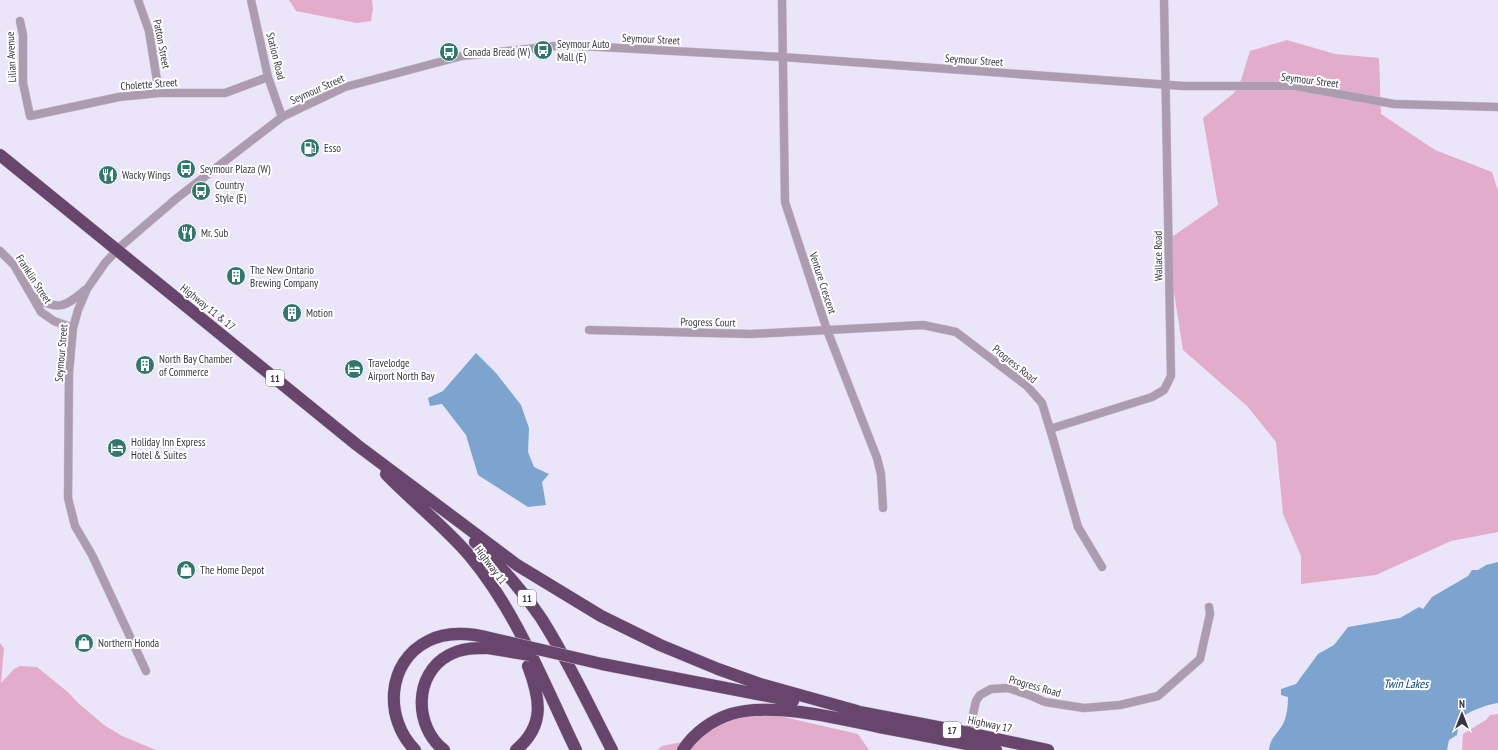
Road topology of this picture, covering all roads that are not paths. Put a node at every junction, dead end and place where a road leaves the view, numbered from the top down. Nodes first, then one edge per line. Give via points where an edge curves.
1 (138, 0) edge
2 (251, 0) edge
3 (782, 0) edge
4 (1164, 0) edge
5 (20, 21) dead end
6 (782, 57) junction
7 (268, 77) junction
8 (1166, 85) junction
9 (160, 93) junction
10 (1498, 107) edge
11 (30, 116) joint
12 (282, 117) junction
13 (0, 156) edge
14 (116, 250) junction
15 (0, 251) edge
16 (87, 289) junction
17 (32, 295) junction
18 (73, 328) junction
19 (589, 330) dead end
20 (827, 330) junction
21 (1050, 428) junction
22 (398, 481) junction
23 (883, 508) dead end
24 (1102, 567) dead end
25 (480, 570) junction
26 (1209, 607) dead end
27 (489, 643) junction
28 (146, 671) dead end
29 (855, 716) junction
30 (967, 742) edge
31 (415, 750) edge
32 (444, 750) edge
33 (516, 750) edge
34 (576, 750) edge
35 (612, 750) edge
36 (683, 750) edge
37 (996, 750) edge
38 (1048, 750) edge

1 - 9 street, Patton Street via 150,32
2 - 7 street, Station Road
3 - 6 street, Venture Crescent
4 - 8 street, Wallace Road
5 - 11 street, Lilian Avenue via 23,35 23,83
6 - 8 street, Seymour Street
6 - 12 street, Seymour Street via 564,45 470,56 345,87
6 - 20 street, Venture Crescent via 785,202
7 - 9 street, Cholette Street via 225,93
7 - 12 street, Station Road
8 - 10 street, Seymour Street via 1294,86 1394,104
8 - 21 street, Wallace Road via 1171,376 1164,390 1152,397
9 - 11 street, Cholette Street via 119,97
12 - 14 street, Seymour Street via 177,198
13 - 14 highway, Highway 11 & 17 / 11
14 - 16 street, Seymour Street
14 - 22 highway, Highway 11 & 17 / 11
15 - 17 street, Franklin Street via 14,265
16 - 17 street via 74,300 61,306 48,305
16 - 18 street, Seymour Street
17 - 18 street, Franklin Street via 42,312 54,321
18 - 28 street, Seymour Street via 69,372 68,498 75,526 92,555
19 - 20 street, Progress Court via 751,334
20 - 21 street, Progress Road via 923,325 956,332 1027,386 1042,403
20 - 23 street, Venture Crescent via 877,458 881,474
21 - 24 street, Progress Road via 1078,526
22 - 25 highway, Highway 11 / 11 via 446,530
22 - 29 highway via 517,565 622,627 718,669
22 - 35 highway, Highway 11 / 11 via 468,534 524,594 551,634
25 - 33 highway via 528,664 537,692 538,710 534,727
25 - 34 highway, Highway 11 / 11 via 514,622
26 - 30 street, Progress Road via 1210,614 1200,659 1158,696 1120,705 1084,708 1045,702 1008,688 991,689 980,695 976,701
27 - 29 highway, bridge via 601,667 715,686
27 - 31 highway via 475,635 445,635 420,645 403,663 394,688 394,707 398,725
27 - 32 highway via 449,655 441,660 427,679 422,696 422,717 435,742
29 - 30 highway, Highway 17 / 17
29 - 36 highway via 761,710 740,712 714,721 698,733
30 - 37 highway, Highway 17 / 17
30 - 38 highway, Highway 17 / 17

